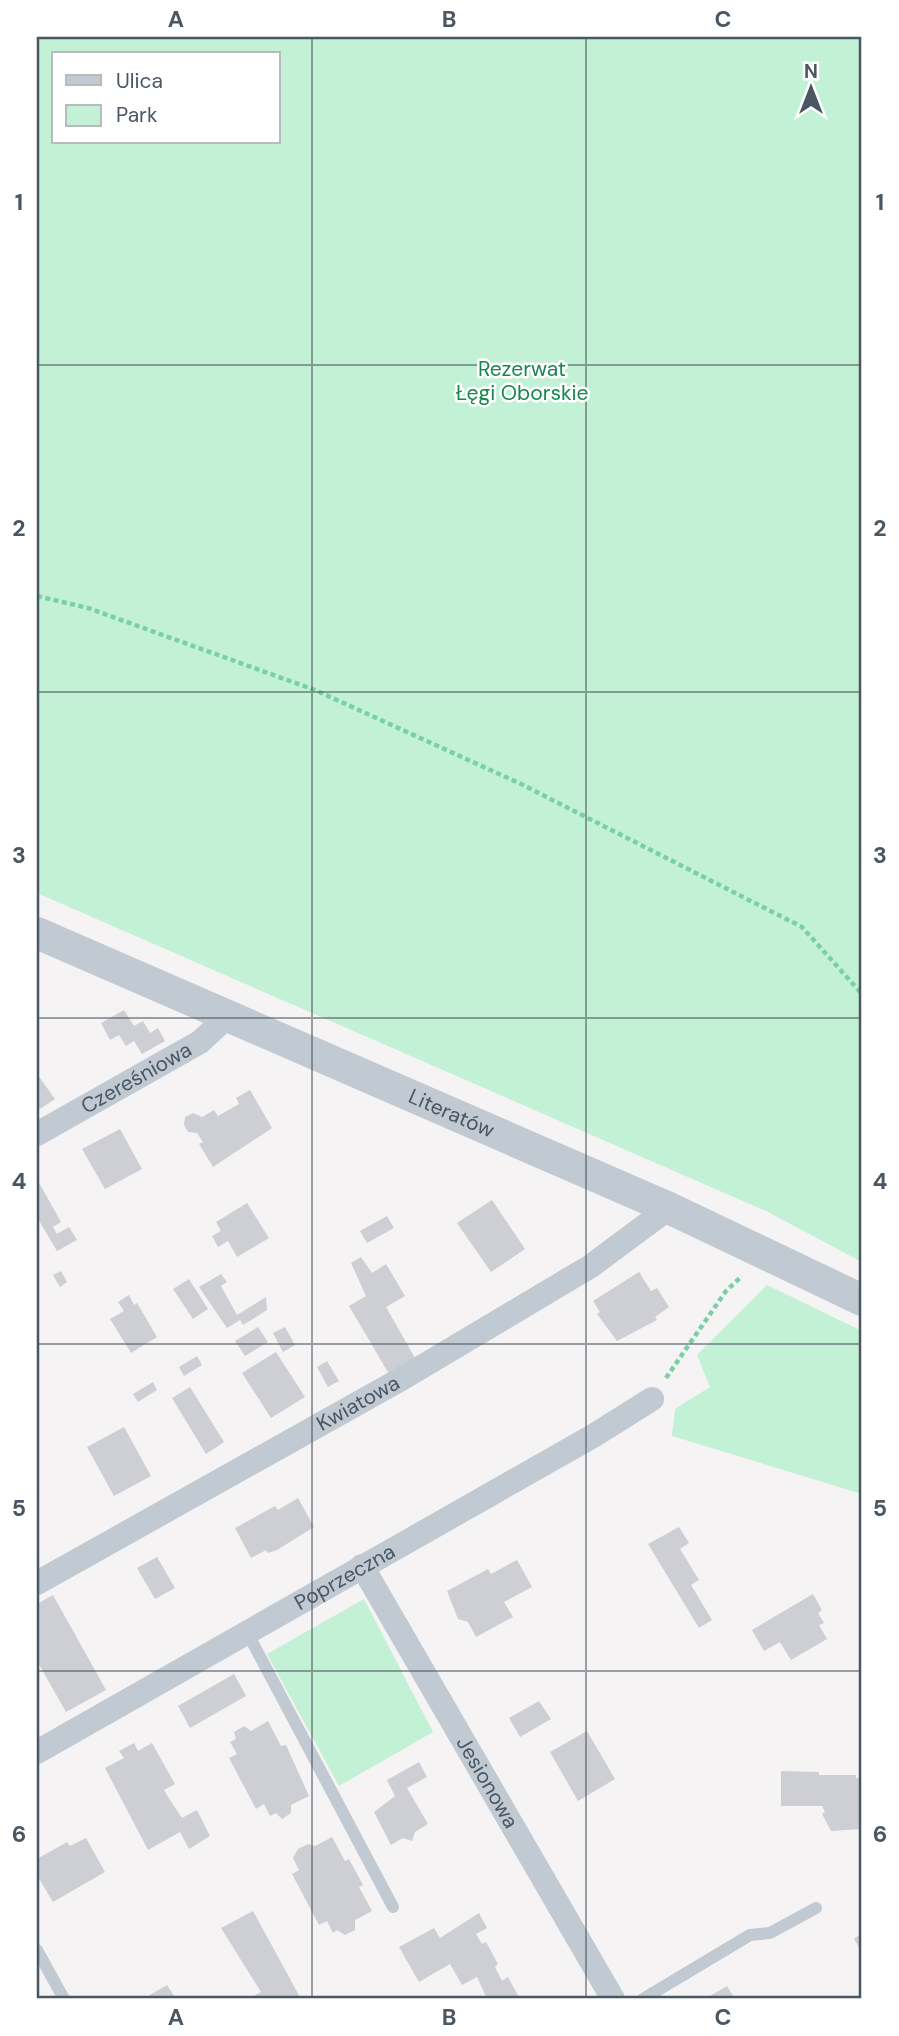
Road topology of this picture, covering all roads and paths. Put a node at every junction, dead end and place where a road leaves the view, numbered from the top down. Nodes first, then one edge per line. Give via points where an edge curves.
1 (37, 596) edge
2 (37, 933) edge
3 (862, 995) edge
4 (229, 1015) junction
5 (37, 1134) edge
6 (669, 1208) junction
7 (761, 1251) junction
8 (862, 1300) edge
9 (652, 1399) joint
10 (362, 1566) junction
11 (37, 1583) edge
12 (247, 1632) junction
13 (37, 1752) edge
14 (393, 1907) dead end
15 (816, 1908) dead end
16 (37, 1950) edge
17 (64, 1999) edge
18 (613, 1999) edge
19 (643, 1999) edge

1 - 3 path via 88,608 315,690 521,784 802,927
2 - 4 street, Literatów
4 - 5 street, Czereśniowa via 200,1042
4 - 6 street, Literatów
6 - 7 street, Literatów
6 - 11 street, Kwiatowa via 592,1266 427,1364
7 - 8 street, Literatów
7 - 9 path via 726,1291
9 - 10 street, Poprzeczna
10 - 12 street, Poprzeczna
10 - 18 street, Jesionowa
12 - 13 street, Poprzeczna
12 - 14 lane
15 - 19 lane via 770,1933 750,1935
16 - 17 lane

